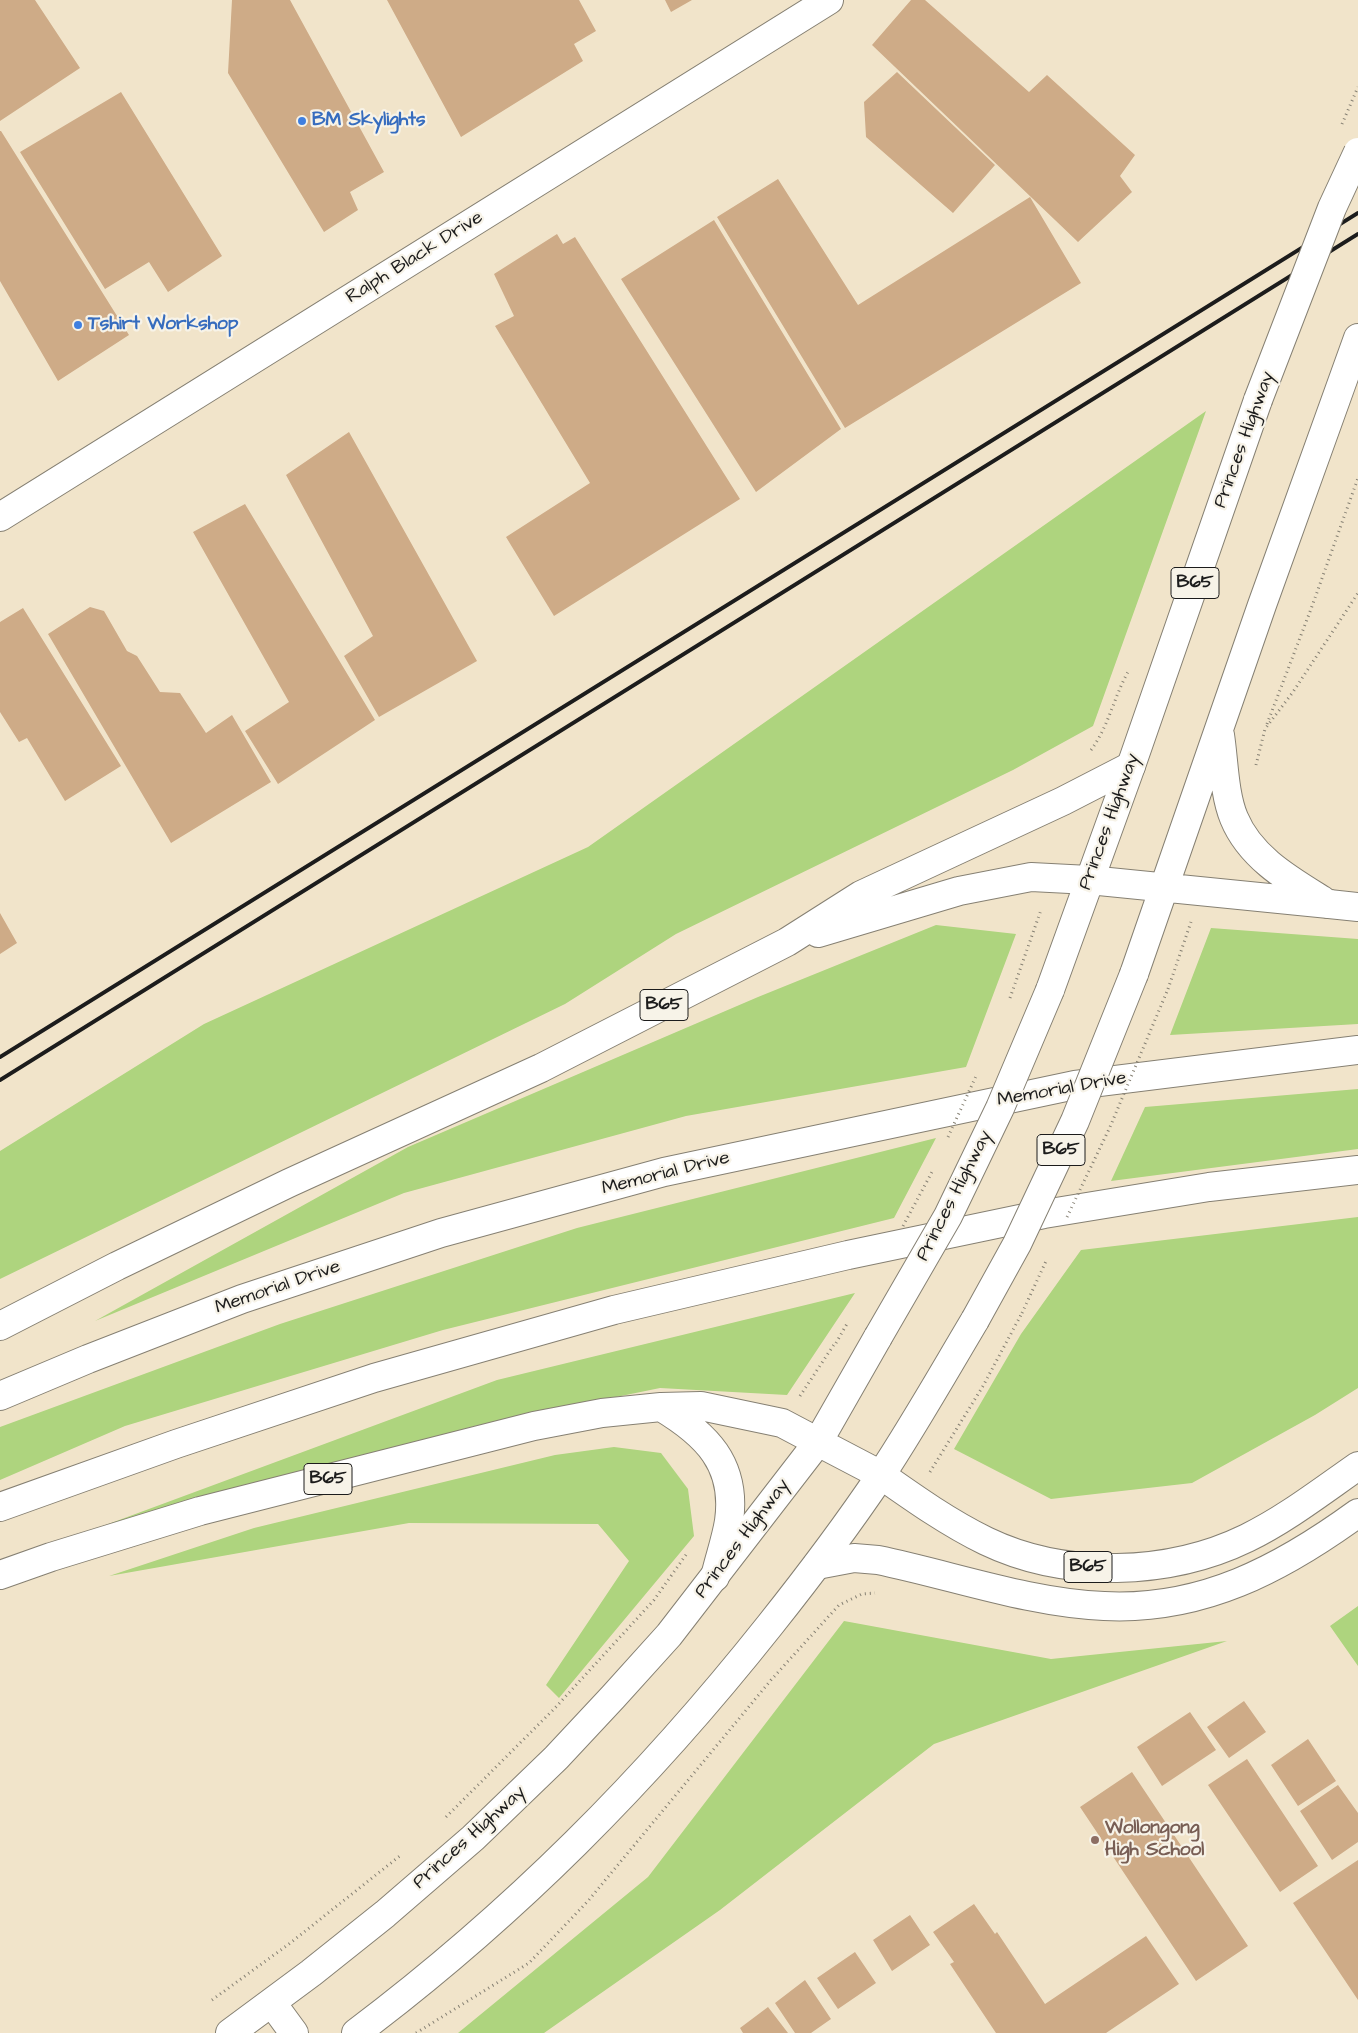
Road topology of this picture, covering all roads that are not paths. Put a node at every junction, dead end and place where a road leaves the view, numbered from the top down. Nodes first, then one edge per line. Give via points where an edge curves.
1 (829, 0) edge
2 (1358, 152) edge
3 (1358, 338) edge
4 (0, 517) edge
5 (1219, 731) junction
6 (1131, 766) junction
7 (1089, 880) junction
8 (1163, 887) junction
9 (1329, 904) junction
10 (1358, 906) edge
11 (788, 942) junction
12 (1358, 1050) edge
13 (1358, 1170) edge
14 (0, 1326) edge
15 (0, 1396) edge
16 (661, 1407) junction
17 (818, 1442) junction
18 (1358, 1466) edge
19 (881, 1475) junction
20 (0, 1508) edge
21 (1358, 1513) edge
22 (817, 1565) junction
23 (0, 1575) edge
24 (715, 1577) junction
25 (272, 2003) junction
26 (230, 2033) edge
27 (294, 2033) edge
28 (356, 2033) edge

1 - 4 main road, Ralph Black Drive
2 - 6 main road, Princes Highway / B65, bridge via 1332,208 1258,400
3 - 5 main road, B65
5 - 8 main road, B65
5 - 9 main road via 1229,798 1242,833 1253,849 1281,874
6 - 7 main road, Princes Highway
6 - 11 main road, B65 via 861,895
7 - 8 main road, B65
7 - 11 main road, B65 via 1031,877 959,891
7 - 17 main road, Princes Highway, bridge via 1050,990 1000,1108 948,1216
8 - 9 main road, B65
8 - 19 main road, B65, bridge via 1134,974 1075,1121 1017,1244
9 - 10 main road, B65
11 - 14 main road, B65 via 541,1068 290,1183
12 - 15 main road, Memorial Drive via 1075,1085 664,1172 441,1233 242,1299
13 - 20 main road via 1209,1187 1044,1214 614,1310 374,1378 176,1444
16 - 17 main road, B65 via 701,1406 744,1414 782,1423
16 - 23 main road, B65 via 602,1413 534,1426 200,1511
16 - 24 main road via 700,1434 716,1453 726,1474 730,1497 729,1521
17 - 19 main road, B65
17 - 24 main road, Princes Highway
18 - 19 main road, B65 via 1247,1538 1188,1559 1126,1568 1057,1564 1018,1554 957,1526
19 - 22 main road
21 - 22 main road via 1256,1576 1221,1590 1165,1604 1102,1606 1050,1599 878,1560 854,1558
22 - 28 main road via 682,1733 602,1819 512,1906
24 - 25 main road, Princes Highway via 669,1635 613,1697 480,1832 385,1914
25 - 26 main road, Princes Highway
25 - 27 main road

